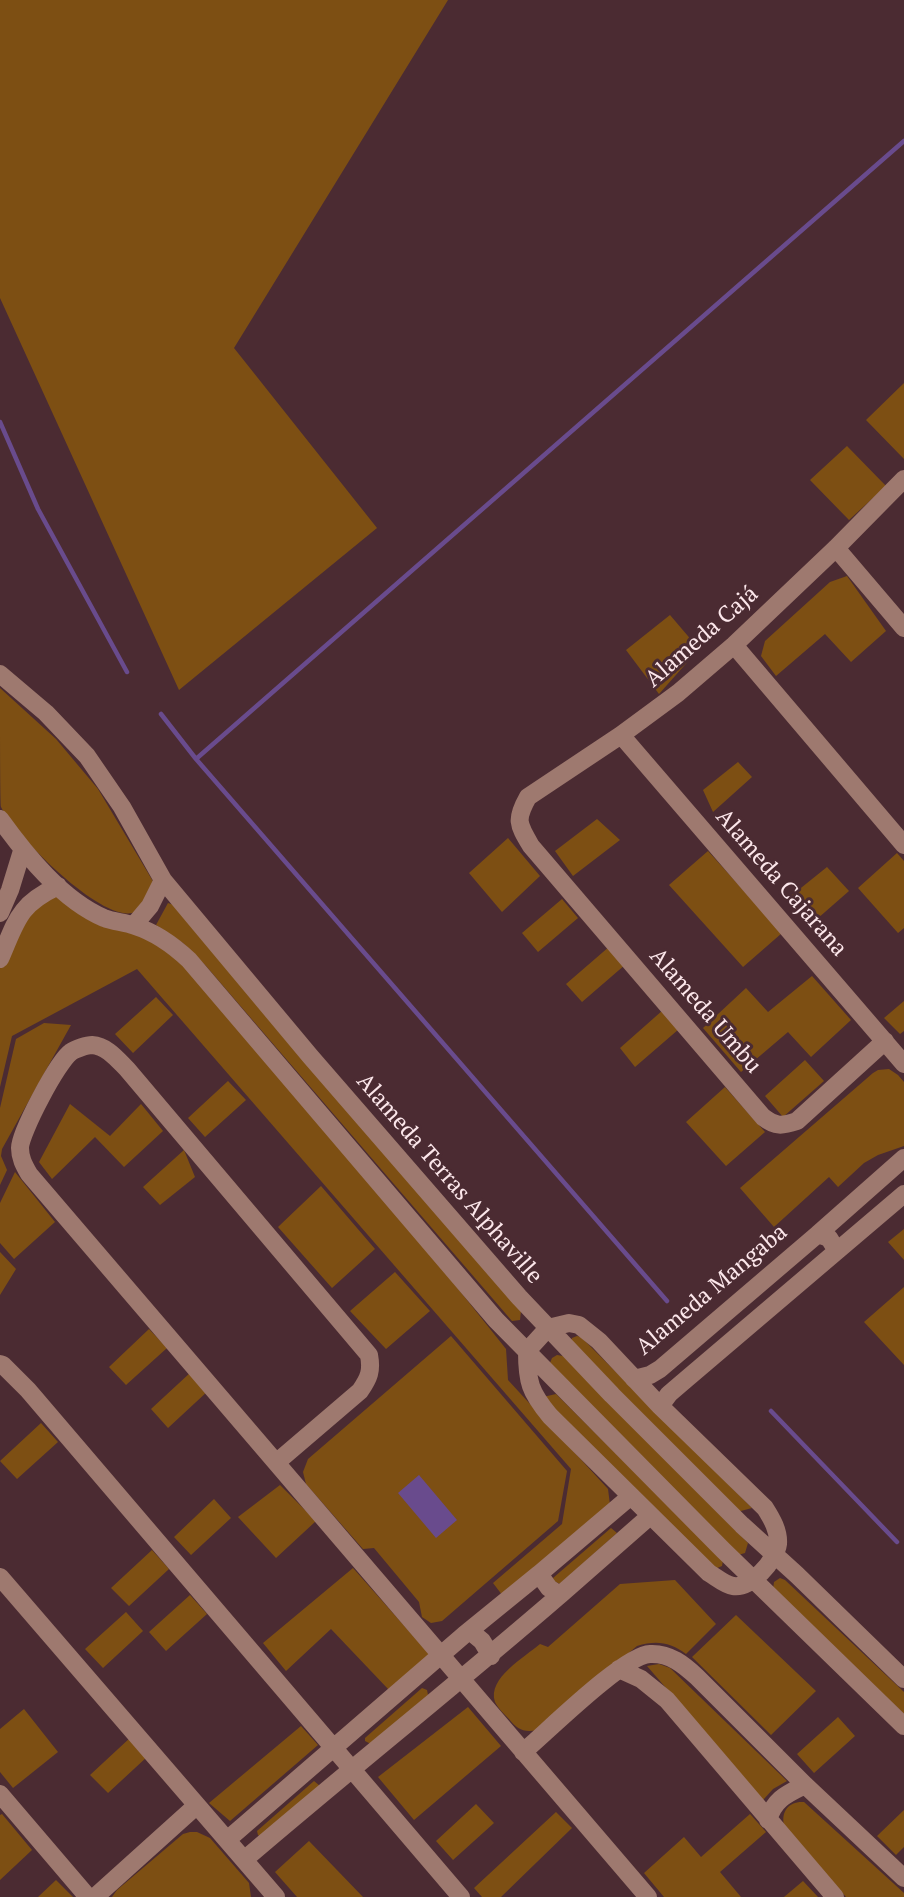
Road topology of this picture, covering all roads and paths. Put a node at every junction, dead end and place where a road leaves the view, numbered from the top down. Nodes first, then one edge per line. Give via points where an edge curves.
1 (904, 479) edge
2 (836, 548) junction
3 (904, 628) edge
4 (734, 645) junction
5 (0, 674) edge
6 (621, 735) junction
7 (519, 813) joint
8 (0, 819) edge
9 (904, 845) edge
10 (22, 851) junction
11 (163, 880) junction
12 (58, 886) junction
13 (0, 913) edge
14 (134, 925) junction
15 (0, 958) edge
16 (885, 1041) junction
17 (904, 1064) edge
18 (904, 1158) edge
19 (885, 1173) junction
20 (904, 1194) edge
21 (818, 1234) junction
22 (837, 1251) junction
23 (548, 1328) junction
24 (527, 1351) junction
25 (0, 1364) edge
26 (634, 1379) junction
27 (660, 1406) junction
28 (277, 1462) junction
29 (631, 1496) junction
30 (650, 1517) junction
31 (775, 1555) junction
32 (539, 1574) junction
33 (0, 1577) edge
34 (753, 1579) junction
35 (560, 1595) junction
36 (470, 1631) junction
37 (441, 1656) junction
38 (491, 1656) junction
39 (619, 1670) junction
40 (462, 1679) junction
41 (904, 1679) edge
42 (904, 1726) edge
43 (334, 1749) junction
44 (523, 1752) junction
45 (352, 1769) junction
46 (805, 1785) junction
47 (0, 1794) edge
48 (196, 1806) junction
49 (768, 1820) junction
50 (227, 1840) junction
51 (244, 1860) junction
52 (904, 1878) edge
53 (273, 1896) edge
54 (88, 1897) edge
55 (95, 1897) edge
56 (461, 1897) edge
57 (648, 1897) edge
58 (835, 1897) edge

1 - 2 street, Alameda Cajá
2 - 3 street
2 - 4 street, Alameda Cajá
4 - 6 street, Alameda Cajá
4 - 9 street
5 - 11 street, Alameda Terras Alphaville via 87,756
6 - 7 street, Alameda Cajá via 528,797
6 - 16 street, Alameda Cajarana
7 - 16 street, Alameda Umbu via 531,846 774,1125 797,1121
8 - 10 street
10 - 12 street
10 - 13 street
11 - 14 street
11 - 23 street, Alameda Terras Alphaville
12 - 14 street via 89,910
12 - 15 street via 26,907
14 - 24 street via 168,941 211,984
16 - 17 street, Alameda Cajarana
18 - 19 street, Alameda Mangaba
19 - 20 street
19 - 21 street, Alameda Mangaba
20 - 22 street
21 - 22 street, Alameda Mangaba via 829,1238
21 - 26 street, Alameda Mangaba via 660,1369
22 - 27 street
23 - 24 street
23 - 26 street via 579,1325
23 - 31 street, Alameda Terras Alphaville
24 - 29 street via 527,1376 539,1403
24 - 34 street
25 - 43 street via 28,1390
26 - 27 street
27 - 31 street via 765,1508 776,1529
28 - 28 street via 21,1160 24,1131 71,1052 90,1045 107,1049 127,1069 369,1355 372,1368 360,1391
28 - 37 street
29 - 30 street
29 - 32 street
30 - 34 street via 720,1580 733,1586
30 - 35 street
31 - 34 street
31 - 41 street, Alameda Terras Alphaville
32 - 35 street
32 - 36 street
33 - 48 street
34 - 42 street
35 - 38 street
36 - 37 street
36 - 38 street
37 - 40 street
37 - 43 street
38 - 40 street
39 - 44 street
39 - 46 street via 650,1654 682,1664
39 - 49 street via 641,1679 667,1700
40 - 44 street
40 - 45 street
43 - 45 street
43 - 50 street
44 - 57 street
45 - 51 street
45 - 56 street
46 - 49 street via 779,1799
46 - 52 street
47 - 54 street
48 - 50 street
48 - 55 street
49 - 58 street
50 - 51 street
51 - 53 street

